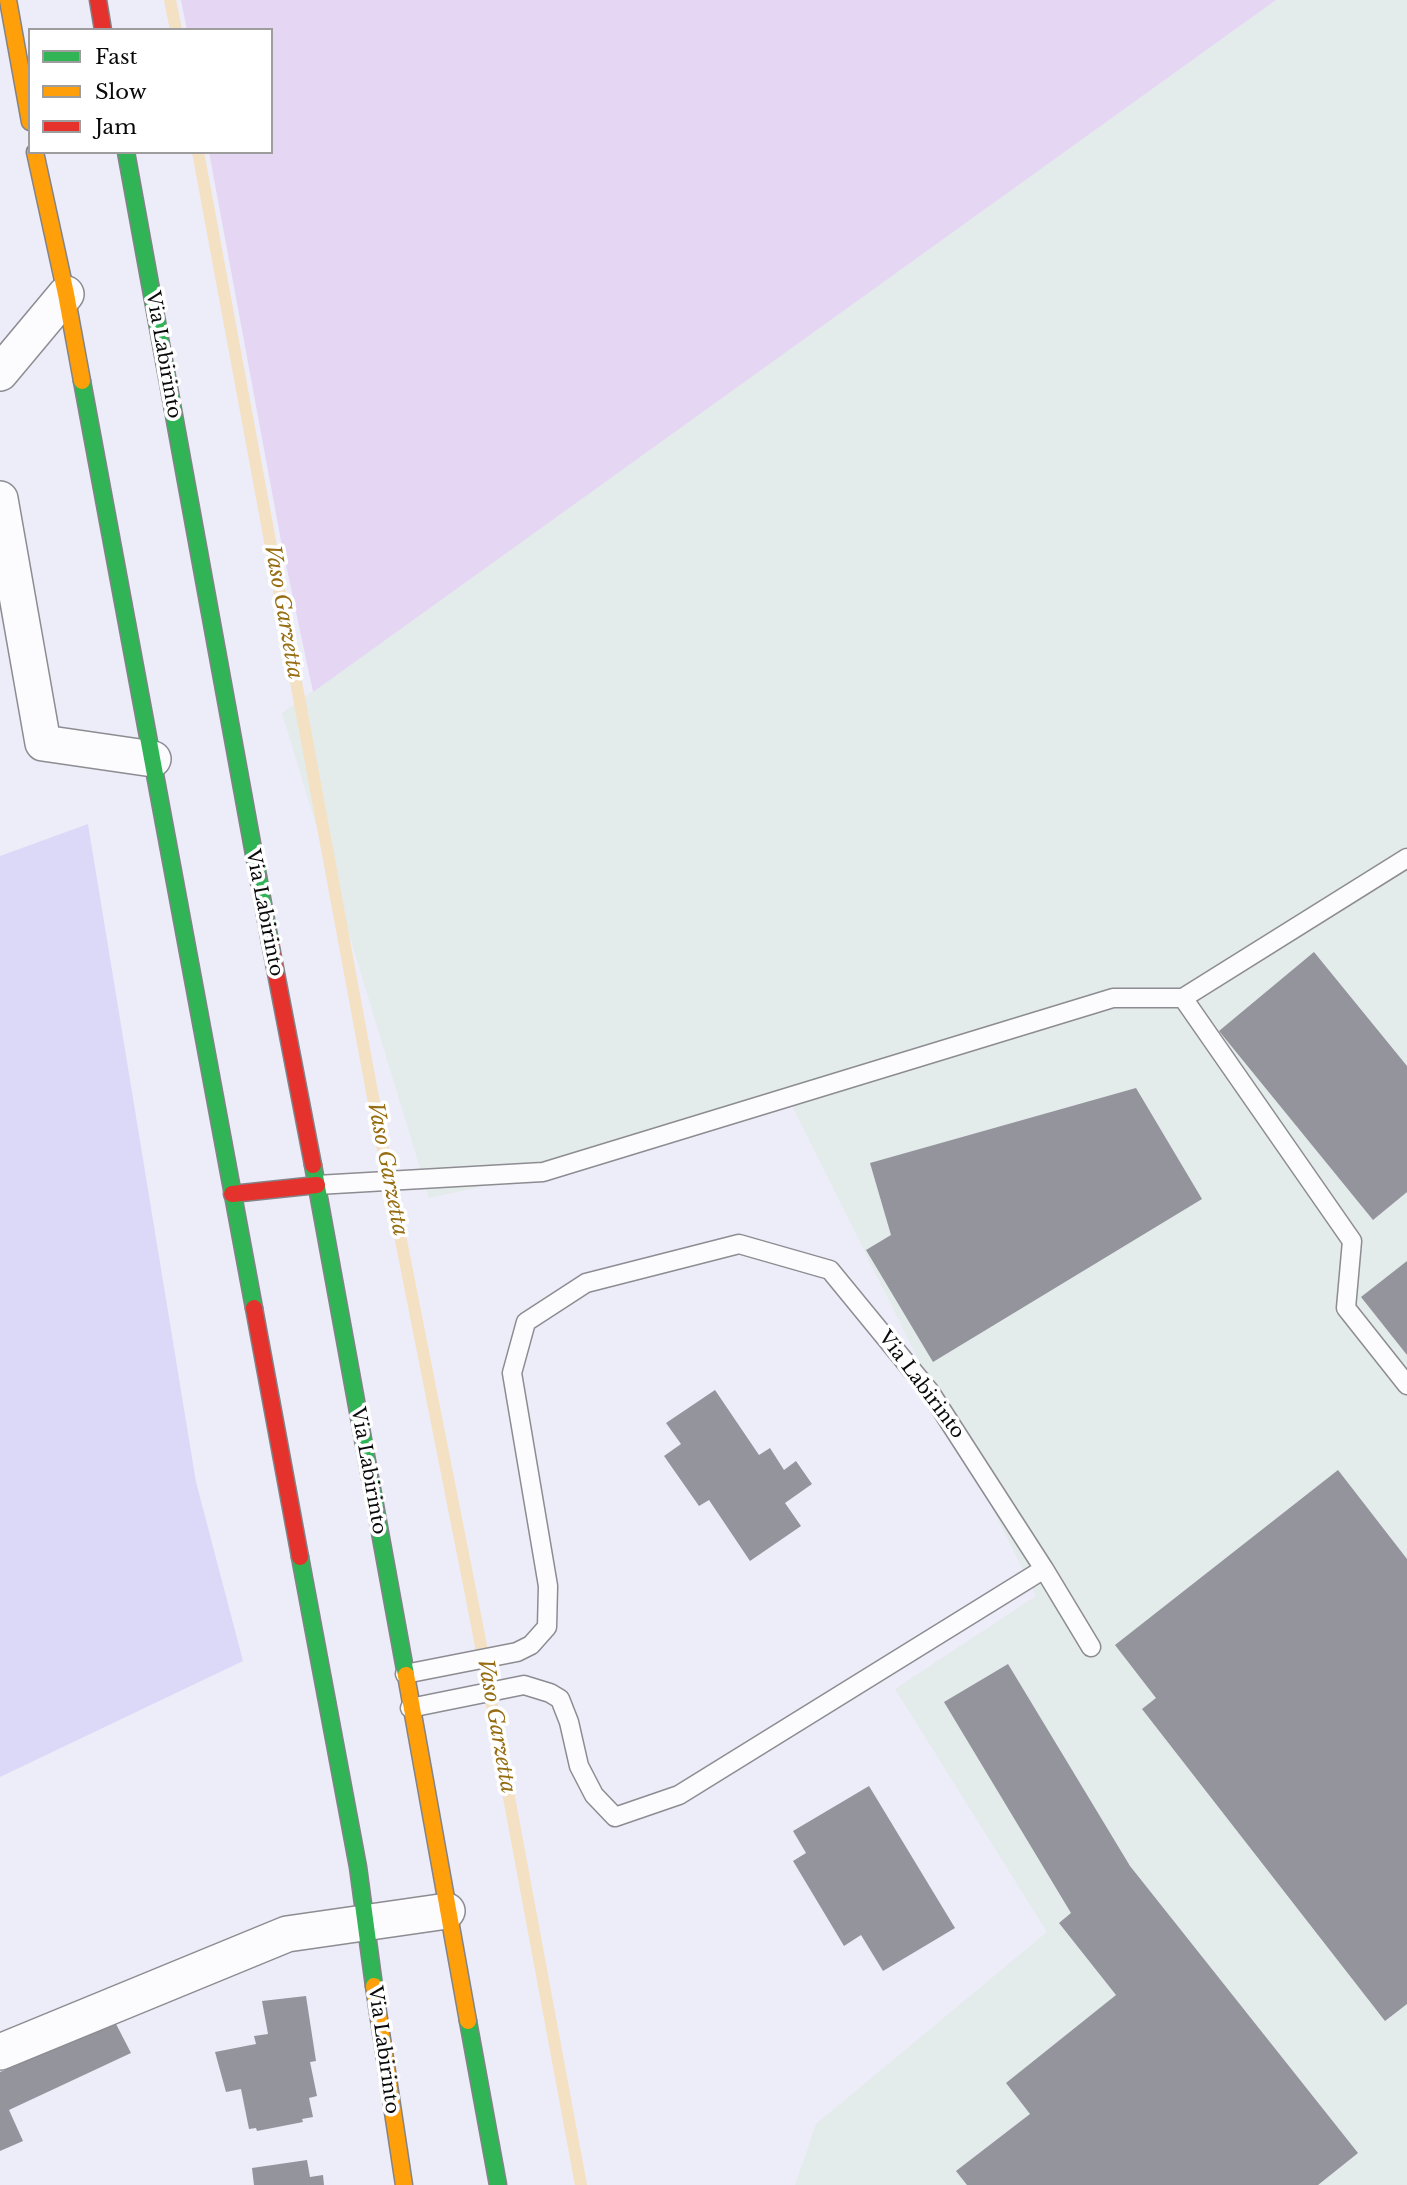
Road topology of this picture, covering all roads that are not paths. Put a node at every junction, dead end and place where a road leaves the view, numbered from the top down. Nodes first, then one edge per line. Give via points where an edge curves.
1 (8, 0) edge
2 (98, 0) edge
3 (103, 28) edge
4 (28, 111) edge
5 (35, 154) edge
6 (126, 154) edge
7 (66, 294) junction
8 (0, 373) edge
9 (0, 499) edge
10 (152, 759) junction
11 (1407, 858) edge
12 (1183, 998) junction
13 (317, 1185) junction
14 (232, 1194) junction
15 (1407, 1385) edge
16 (1045, 1569) junction
17 (1091, 1647) dead end
18 (405, 1674) junction
19 (410, 1708) junction
20 (447, 1911) junction
21 (365, 1923) junction
22 (0, 2052) edge
23 (404, 2185) edge
24 (498, 2185) edge

1 - 4 street
2 - 3 street
5 - 7 street, Via Labirinto
6 - 13 street, Via Labirinto
7 - 8 street
7 - 10 street, Via Labirinto
9 - 10 street via 43,743
10 - 14 street, Via Labirinto
11 - 12 lane
12 - 13 lane via 1113,998 543,1172
12 - 15 lane via 1352,1241 1346,1308
13 - 14 street
13 - 18 street, Via Labirinto
14 - 21 street, Via Labirinto
16 - 17 lane, Via Labirinto
16 - 18 lane, Via Labirinto via 930,1392 830,1270 739,1244 586,1283 526,1322 512,1373 548,1586 548,1627 525,1648 504,1655
16 - 19 lane via 679,1795 615,1817 594,1795 579,1766 560,1699 550,1693 524,1685
18 - 19 street, Via Labirinto
19 - 20 street, Via Labirinto
20 - 21 street
20 - 24 street, Via Labirinto
21 - 22 street via 287,1934
21 - 23 street, Via Labirinto

